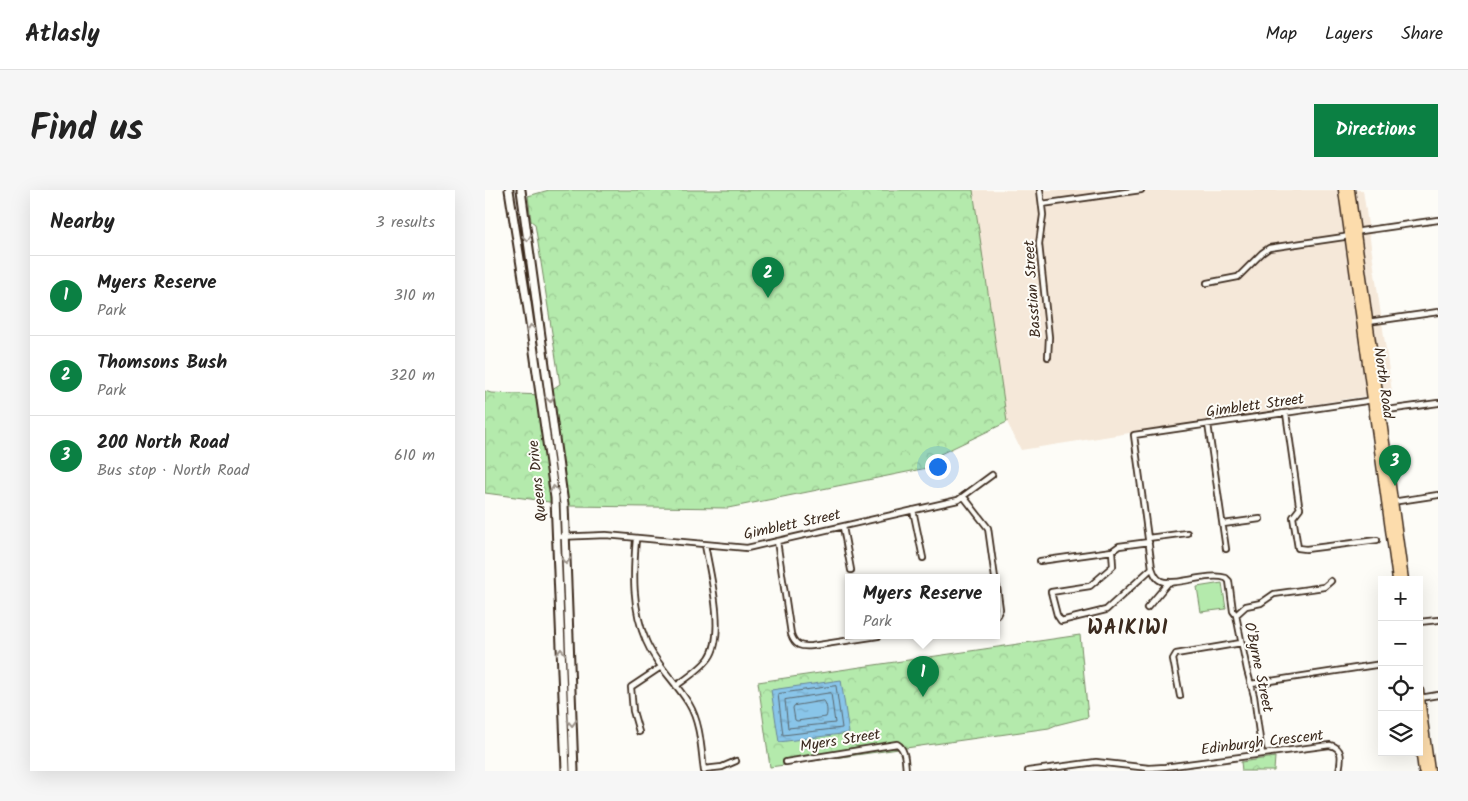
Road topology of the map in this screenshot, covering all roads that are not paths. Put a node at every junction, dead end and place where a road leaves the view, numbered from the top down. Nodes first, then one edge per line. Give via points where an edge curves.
1 (509, 190) edge
2 (521, 190) edge
3 (1040, 190) edge
4 (1141, 190) edge
5 (1343, 190) edge
6 (1350, 190) edge
7 (1131, 191) edge
8 (1042, 204) junction
9 (1438, 220) edge
10 (1352, 234) junction
11 (1207, 283) dead end
12 (536, 302) junction
13 (527, 303) junction
14 (1438, 312) edge
15 (1365, 322) junction
16 (1048, 357) dead end
17 (1376, 400) junction
18 (1438, 403) edge
19 (1377, 412) junction
20 (1287, 413) junction
21 (1209, 424) junction
22 (992, 475) dead end
23 (1438, 495) edge
24 (964, 497) junction
25 (1390, 502) junction
26 (913, 510) junction
27 (1260, 519) dead end
28 (1223, 524) junction
29 (843, 527) junction
30 (1187, 533) dead end
31 (557, 537) junction
32 (565, 537) junction
33 (636, 539) junction
34 (1148, 540) junction
35 (1377, 540) dead end
36 (777, 541) junction
37 (705, 545) junction
38 (1226, 549) dead end
39 (1113, 551) junction
40 (923, 558) dead end
41 (1040, 561) dead end
42 (1152, 568) junction
43 (851, 570) dead end
44 (994, 574) edge
45 (1397, 576) edge
46 (1403, 576) edge
47 (1331, 581) dead end
48 (1169, 582) junction
49 (1147, 608) dead end
50 (1235, 615) junction
51 (1438, 620) edge
52 (1423, 622) edge
53 (858, 639) edge
54 (1241, 643) junction
55 (1378, 665) edge
56 (661, 668) junction
57 (1251, 684) junction
58 (676, 686) junction
59 (1423, 695) edge
60 (1438, 695) edge
61 (1180, 696) dead end
62 (1422, 711) edge
63 (639, 732) dead end
64 (1262, 754) junction
65 (1421, 756) edge
66 (735, 761) dead end
67 (787, 762) dead end
68 (1139, 769) edge
69 (704, 770) edge
70 (566, 771) edge
71 (574, 771) edge
72 (906, 771) edge
73 (1028, 771) edge
74 (1339, 771) edge
75 (1423, 771) edge
76 (1430, 771) edge

1 - 13 main road, Queens Drive
2 -> 12 main road, Queens Drive
3 - 8 street, Basstian Street
4 - 7 street
5 - 10 main road, North Road
6 - 10 main road, North Road
7 - 8 street
8 - 16 street, Basstian Street via 1039,244 1049,337
9 - 10 street
10 - 11 street via 1269,248 1239,277
10 - 15 main road, North Road
12 - 13 main road
12 -> 32 main road, Queens Drive via 560,474
31 -> 13 main road, Queens Drive via 555,498
14 - 15 street
15 - 17 main road, North Road
17 - 19 main road, North Road
17 - 20 street, Gimblett Street
18 - 19 street
19 - 25 main road, North Road
20 - 21 street, Gimblett Street
20 - 35 street via 1300,508 1293,517 1298,548
21 - 28 street
21 - 34 street, Gimblett Street via 1134,435
22 - 24 street, Gimblett Street
23 - 25 street
24 - 26 street, Gimblett Street
24 - 44 street via 988,528
25 - 45 main road, North Road
25 - 46 main road, North Road
26 - 29 street, Gimblett Street
26 - 40 street
27 - 28 street
28 - 38 street
29 - 36 street, Gimblett Street
29 - 43 street
30 - 34 street
31 - 32 street, Gimblett Street
70 -> 31 main road, Queens Drive
32 - 33 street, Gimblett Street via 606,535
32 -> 71 main road, Queens Drive
33 - 37 street, Gimblett Street
33 - 56 street via 633,579 639,620
34 - 39 street via 1119,546
34 - 42 street
36 - 37 street, Gimblett Street via 747,548
36 - 53 street via 791,634 796,644 801,647
37 - 58 street via 717,624 716,642 703,664
39 - 41 street
39 - 42 street via 1113,566 1090,586 1051,592 1061,621 1106,610
42 - 48 street via 1157,578
47 - 50 street via 1325,587 1274,594 1261,603 1246,606
48 - 49 street
48 - 50 street, O'Byrne Street via 1216,576 1226,578
50 - 54 street, O'Byrne Street
51 - 52 street
54 - 57 street, O'Byrne Street
54 - 61 street via 1176,654 1173,659
55 - 57 street
56 - 58 street
56 - 63 street via 631,687
57 - 64 street, O'Byrne Street
58 - 69 street via 694,713
59 - 60 street
62 - 76 main road
64 - 68 street, Edinburgh Crescent
64 - 74 street, Edinburgh Crescent via 1334,745 1341,756
65 - 75 main road
66 - 69 street
67 - 72 street, Myers Street via 897,744 903,750
68 - 73 street, Edinburgh Crescent via 1096,762

